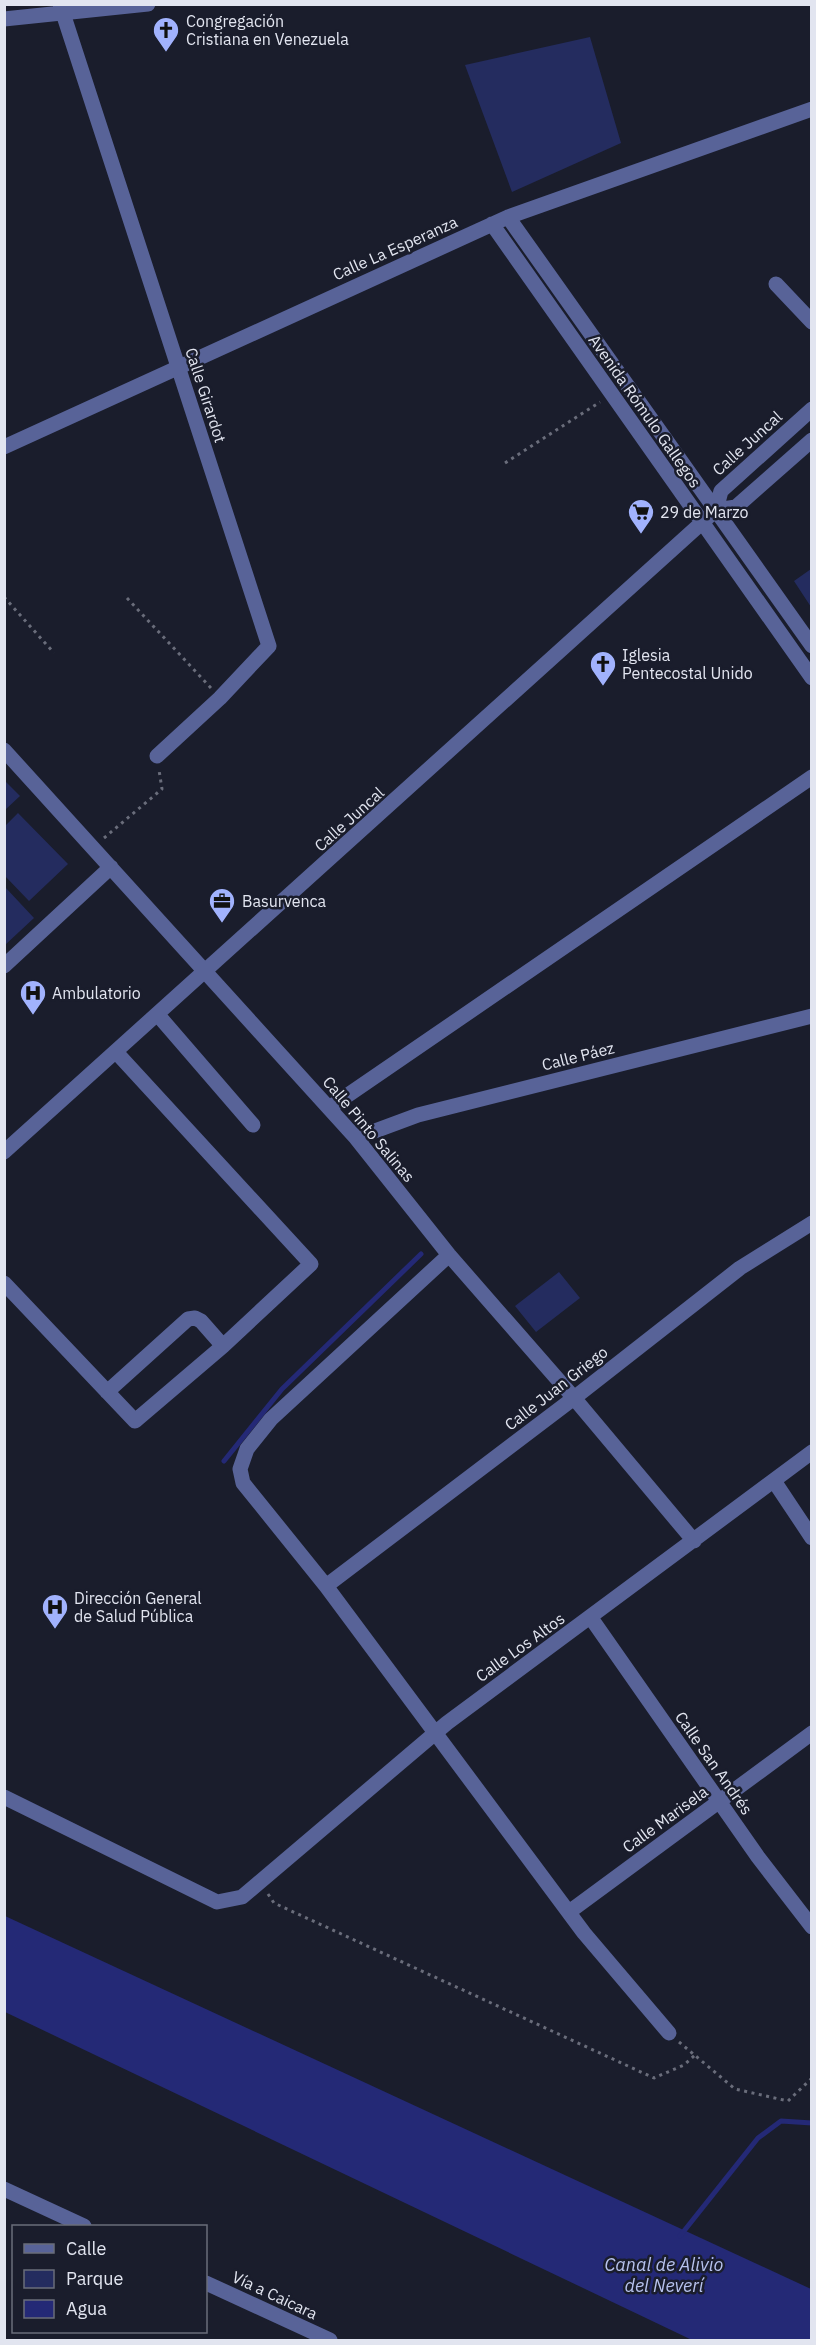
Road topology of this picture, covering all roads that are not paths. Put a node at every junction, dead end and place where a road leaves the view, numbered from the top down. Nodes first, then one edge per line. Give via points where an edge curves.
1 (148, 4) edge
2 (62, 9) edge
3 (4, 19) edge
4 (812, 109) edge
5 (508, 217) junction
6 (492, 224) junction
7 (776, 284) dead end
8 (812, 322) edge
9 (178, 367) junction
10 (812, 409) edge
11 (812, 440) edge
12 (4, 447) edge
13 (716, 510) junction
14 (702, 523) junction
15 (812, 646) edge
16 (812, 678) edge
17 (4, 750) edge
18 (157, 756) road end
19 (812, 777) edge
20 (111, 867) junction
21 (4, 966) edge
22 (206, 971) junction
23 (158, 1015) junction
24 (812, 1016) edge
25 (116, 1052) junction
26 (329, 1108) junction
27 (253, 1125) dead end
28 (356, 1138) junction
29 (4, 1152) edge
30 (812, 1223) edge
31 (449, 1255) junction
32 (4, 1283) edge
33 (223, 1346) junction
34 (107, 1392) junction
35 (574, 1398) junction
36 (812, 1452) edge
37 (774, 1481) junction
38 (812, 1538) edge
39 (694, 1541) junction
40 (326, 1586) junction
41 (591, 1617) junction
42 (812, 1733) edge
43 (435, 1734) junction
44 (4, 1797) edge
45 (719, 1802) junction
46 (569, 1912) junction
47 (812, 1927) edge
48 (669, 2033) road end
49 (4, 2189) edge
50 (82, 2225) edge
51 (207, 2283) edge
52 (330, 2340) edge

1 - 2 street
2 - 3 street
2 - 9 street, Calle Girardot
4 - 5 street, Calle La Esperanza
5 - 6 street, Calle La Esperanza
5 - 13 street, Avenida Rómulo Gallegos
6 - 9 street, Calle La Esperanza
6 - 14 street, Avenida Rómulo Gallegos
7 - 8 street
9 - 12 street, Calle La Esperanza
9 - 18 street, Calle Girardot via 269,646
10 - 13 street, Calle Juncal via 721,491
11 - 13 street, Calle Juncal via 736,507
13 - 14 street, Calle Juncal
13 - 15 street, Avenida Rómulo Gallegos
14 - 16 street, Avenida Rómulo Gallegos
14 - 22 street, Calle Juncal
17 - 20 street, Calle Pinto Salinas
19 - 26 street
20 - 21 street
20 - 22 street, Calle Pinto Salinas
22 - 23 street, Calle Juncal
22 - 26 street, Calle Pinto Salinas
23 - 25 street, Calle Juncal
23 - 27 street
24 - 28 street, Calle Páez via 418,1115
25 - 29 street, Calle Juncal
25 - 33 street via 311,1264
26 - 28 street, Calle Pinto Salinas
28 - 31 street, Calle Pinto Salinas
30 - 35 street, Calle Juan Griego via 740,1268
31 - 35 street, Calle Pinto Salinas
31 - 40 street via 271,1419 243,1459 243,1483
32 - 34 street
33 - 34 street via 135,1421
33 - 34 street via 201,1321 188,1319
35 - 39 street, Calle Pinto Salinas
35 - 40 street, Calle Juan Griego
36 - 37 street, Calle Los Altos
37 - 38 street
37 - 39 street, Calle Los Altos
39 - 41 street, Calle Los Altos
40 - 43 street
41 - 43 street, Calle Los Altos
41 - 45 street, Calle San Andrés
42 - 45 street, Calle Marisela
43 - 44 street, Calle Los Altos via 242,1897 217,1902
43 - 46 street
45 - 46 street, Calle Marisela
45 - 47 street, Calle San Andrés
46 - 48 street
49 - 50 street
51 - 52 street, Vía a Caicara

